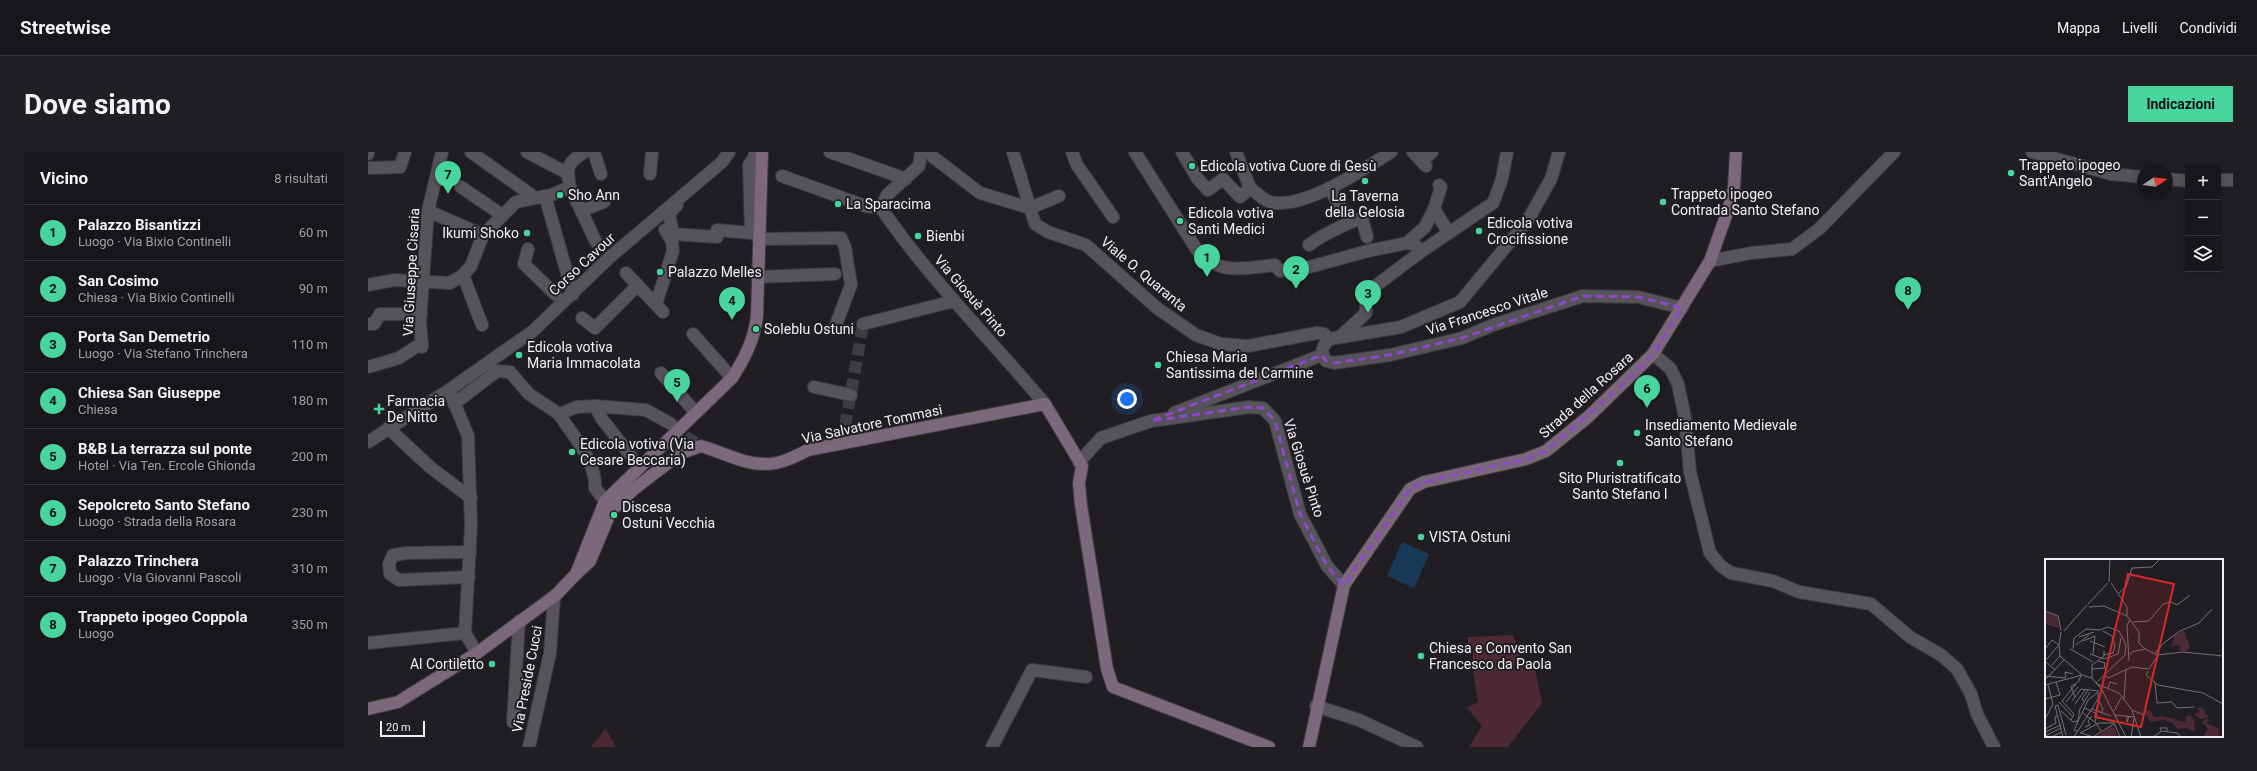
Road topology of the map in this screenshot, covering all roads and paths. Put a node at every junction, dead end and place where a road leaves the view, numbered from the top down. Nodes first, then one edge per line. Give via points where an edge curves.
1 (405, 152) edge
2 (442, 152) edge
3 (470, 152) edge
4 (527, 152) edge
5 (584, 152) edge
6 (594, 152) edge
7 (652, 152) edge
8 (729, 152) edge
9 (738, 152) edge
10 (755, 152) edge
11 (762, 152) edge
12 (830, 152) edge
13 (921, 152) edge
14 (929, 152) edge
15 (1013, 152) edge
16 (1072, 152) edge
17 (1135, 152) edge
18 (1182, 152) edge
19 (1236, 152) edge
20 (1391, 152) edge
21 (1413, 152) edge
22 (1432, 152) edge
23 (1506, 152) edge
24 (1559, 152) edge
25 (1736, 152) edge
26 (1894, 152) edge
27 (2032, 152) edge
28 (368, 168) edge
29 (567, 172) junction
30 (602, 174) dead end
31 (650, 174) dead end
32 (782, 176) dead end
33 (2137, 176) edge
34 (906, 180) junction
35 (2173, 180) edge
36 (2221, 180) edge
37 (2233, 180) edge
38 (2185, 181) edge
39 (1439, 184) dead end
40 (570, 187) junction
41 (461, 188) dead end
42 (1250, 188) junction
43 (1329, 188) junction
44 (1059, 196) dead end
45 (540, 197) junction
46 (604, 202) dead end
47 (881, 208) junction
48 (1030, 208) junction
49 (1342, 209) dead end
50 (1434, 209) junction
51 (428, 211) junction
52 (581, 211) junction
53 (502, 216) junction
54 (657, 217) junction
55 (1113, 217) dead end
56 (1450, 233) junction
57 (483, 235) junction
58 (1367, 238) dead end
59 (758, 239) junction
60 (596, 242) dead end
61 (1407, 243) junction
62 (1309, 244) dead end
63 (528, 249) dead end
64 (1422, 251) junction
65 (1710, 261) junction
66 (626, 273) dead end
67 (835, 274) dead end
68 (463, 275) junction
69 (757, 277) junction
70 (423, 282) junction
71 (368, 285) edge
72 (638, 285) junction
73 (573, 294) junction
74 (556, 295) dead end
75 (954, 300) junction
76 (1682, 308) junction
77 (421, 314) junction
78 (582, 318) dead end
79 (368, 324) edge
80 (863, 324) dead end
81 (482, 325) dead end
82 (835, 327) dead end
83 (694, 334) dead end
84 (1342, 335) junction
85 (1329, 339) junction
86 (1322, 354) junction
87 (1653, 354) junction
88 (368, 368) edge
89 (661, 373) dead end
90 (732, 378) junction
91 (814, 386) dead end
92 (449, 390) junction
93 (850, 395) dead end
94 (454, 404) junction
95 (1045, 404) junction
96 (594, 406) junction
97 (696, 413) junction
98 (559, 414) junction
99 (1151, 421) junction
100 (671, 424) tunnel mouth
101 (388, 428) junction
102 (368, 440) edge
103 (631, 456) tunnel mouth
104 (1079, 462) junction
105 (471, 498) junction
106 (605, 501) junction
107 (470, 552) junction
108 (576, 574) junction
109 (469, 577) junction
110 (1344, 584) junction
111 (554, 597) junction
112 (520, 621) junction
113 (465, 633) junction
114 (368, 643) edge
115 (477, 653) junction
116 (1086, 677) dead end
117 (1316, 706) junction
118 (368, 709) edge
119 (513, 722) dead end
120 (529, 747) edge
121 (992, 747) edge
122 (1269, 747) edge
123 (1308, 747) edge
124 (1417, 747) edge
125 (1994, 747) edge

1 - 28 street via 400,166
2 - 51 street, Via Giuseppe Cisaria
3 - 45 street
4 - 29 street
5 - 29 street via 570,162
6 - 30 street
7 - 31 street
8 - 54 street, Corso Cavour via 722,162
9 - 10 street via 738,155 671,210 673,234 717,237 717,230 751,233 749,165
11 - 59 street
12 - 34 street
13 - 34 street via 919,166
14 - 48 street via 932,157 980,193
15 - 48 street
16 - 55 street via 1077,165
17 - 61 street via 1197,250 1214,265 1229,269 1275,265 1280,272
18 - 42 street via 1197,178 1208,190 1223,179 1240,197
19 - 42 street
20 - 43 street
21 - 22 street via 1424,164
23 - 56 street via 1502,180 1493,203
24 - 84 street via 1552,179 1528,220 1460,302 1401,327
25 - 65 street, Strada della Rosara via 1730,207
26 - 65 street via 1819,229 1792,249
27 - 33 street via 2111,174
29 - 40 street
32 - 47 street via 865,206
34 - 47 street via 887,195
35 - 38 street
36 - 37 street
39 - 50 street via 1441,188
40 - 45 street
40 - 52 street
41 - 53 street
42 - 43 street via 1268,202 1280,203 1304,200
43 - 49 street
44 - 48 street
45 - 53 street via 516,202
45 - 73 street
46 - 52 street
47 - 75 street, Via Giosuè Pinto via 895,229
48 - 85 street, Viale O. Quaranta via 1035,224 1048,232 1086,245 1157,308 1196,335 1221,344 1248,346 1317,333 1324,334
50 - 56 street
50 - 61 street via 1424,227
51 - 57 street
51 - 70 street, Via Giuseppe Cisaria
52 - 60 street
53 - 57 street
54 - 72 street via 672,241 674,250 660,308
54 - 73 street, Corso Cavour via 610,257
56 - 64 street
57 - 68 street via 471,266
58 - 62 street via 1362,218 1345,223 1341,228
59 - 69 street
59 - 82 street via 841,238 845,247 851,285
61 - 64 street
63 - 74 street via 524,264
64 - 84 street via 1366,293 1366,313
65 - 76 street, Strada della Rosara
66 - 72 street
67 - 69 street
68 - 70 street via 450,283
68 - 81 street
69 - 90 street via 755,332 747,356
70 - 71 street via 394,280
70 - 77 street, Via Giuseppe Cisaria
72 - 78 street via 595,328
73 - 92 street, Corso Cavour via 534,331
75 - 80 street
75 - 95 street, Via Giosuè Pinto
76 - 86 street, Via Francesco Vitale via 1638,297 1583,296 1493,325 1462,338 1390,356 1334,363 1326,360
76 - 87 street, Strada della Rosara
77 - 79 street via 380,314 374,324
77 - 88 street, Via Giuseppe Cisaria via 422,345 399,358
83 - 90 street
84 - 85 street
85 - 86 street via 1323,346
86 - 99 street
87 - 110 street, Strada della Rosara via 1588,417 1546,451 1526,459 1424,482 1410,489
87 - 125 street via 1670,368 1678,384 1685,418 1690,472 1710,553 1721,566 1731,573 1774,581 1799,592 1870,604 1910,637 1941,655 1957,669
89 - 97 street
90 - 97 street
91 - 93 street
92 - 94 street
92 - 101 street, Corso Cavour
94 - 98 street via 497,371 510,372 530,394
94 - 105 street via 468,436
95 - 104 street, Via Giosuè Pinto
95 - 108 street, Via Salvatore Tommasi via 808,450 784,461 768,464 752,463 701,446 681,454 634,489 617,506 590,561
96 - 98 street via 578,407
96 - 100 street via 646,410
96 - 103 street
97 - 106 street
98 - 106 street via 591,463 596,477 595,488
99 - 104 street, Via Giosuè Pinto via 1101,438
99 - 110 street, Via Giosuè Pinto via 1249,407 1263,408 1275,421 1300,514 1327,566
101 - 102 street, Corso Cavour
101 - 105 street
104 - 122 street, Via Giosuè Pinto via 1082,466 1079,482 1081,506 1107,669 1113,687
105 - 107 street
106 - 108 street
107 - 109 street
107 - 109 street via 407,552 392,555 388,564 390,574 399,580
108 - 111 street, Via Salvatore Tommasi
109 - 113 street
110 - 117 street
111 - 112 street, Via Salvatore Tommasi
111 - 120 street, Via Preside Cucci via 554,617 545,678
112 - 115 street, Via Salvatore Tommasi
112 - 119 street
113 - 114 street
113 - 115 street
115 - 118 street, Via Salvatore Tommasi via 398,702
116 - 121 street via 1032,670
117 - 123 street
117 - 124 street via 1358,720

